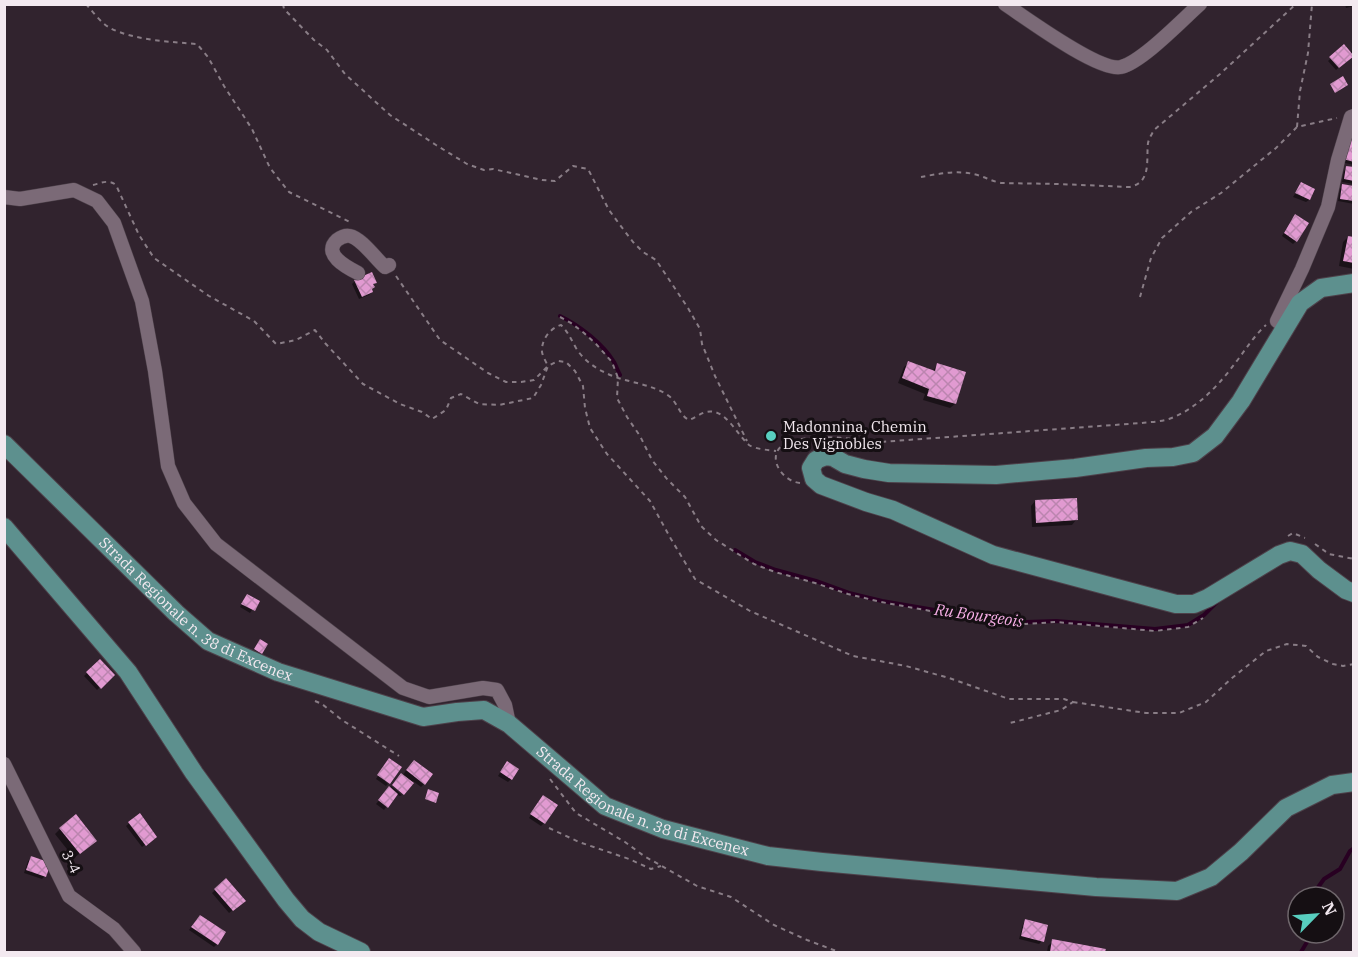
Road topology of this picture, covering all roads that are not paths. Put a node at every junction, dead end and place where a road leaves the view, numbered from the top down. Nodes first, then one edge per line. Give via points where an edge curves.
1 (1005, 4) edge
2 (1200, 4) edge
3 (1352, 116) edge
4 (4, 197) edge
5 (389, 265) road end
6 (358, 273) dead end
7 (1353, 283) edge
8 (1282, 324) junction
9 (4, 444) edge
10 (4, 526) edge
11 (1353, 593) edge
12 (509, 724) junction
13 (4, 764) edge
14 (1353, 782) edge
15 (134, 952) edge
16 (361, 952) edge

1 - 2 street via 1085,57 1108,67 1120,67 1141,57
3 - 8 street via 1328,207
4 - 12 street via 20,199 74,190 97,201 114,223 142,301 168,466 184,503 216,544 403,688 429,697 483,688 497,690
5 - 6 street via 385,267 357,239 342,236 332,247 333,254
7 - 8 main road via 1320,288
8 - 11 main road via 1241,401 1215,436 1193,453 996,475 889,473 826,456 816,460 811,468 821,485 893,510 993,555 1176,604 1194,604 1208,598 1290,551 1302,554
9 - 12 main road, Strada Regionale n. 38 di Excenex via 208,641 278,672 423,717 484,710
10 - 16 main road via 128,672 194,773 286,900 319,932
12 - 14 main road, Strada Regionale n. 38 di Excenex via 605,806 663,829 768,856 1096,887 1178,891 1211,878 1286,808 1332,785
13 - 15 street, 3-4 via 69,896 114,929

